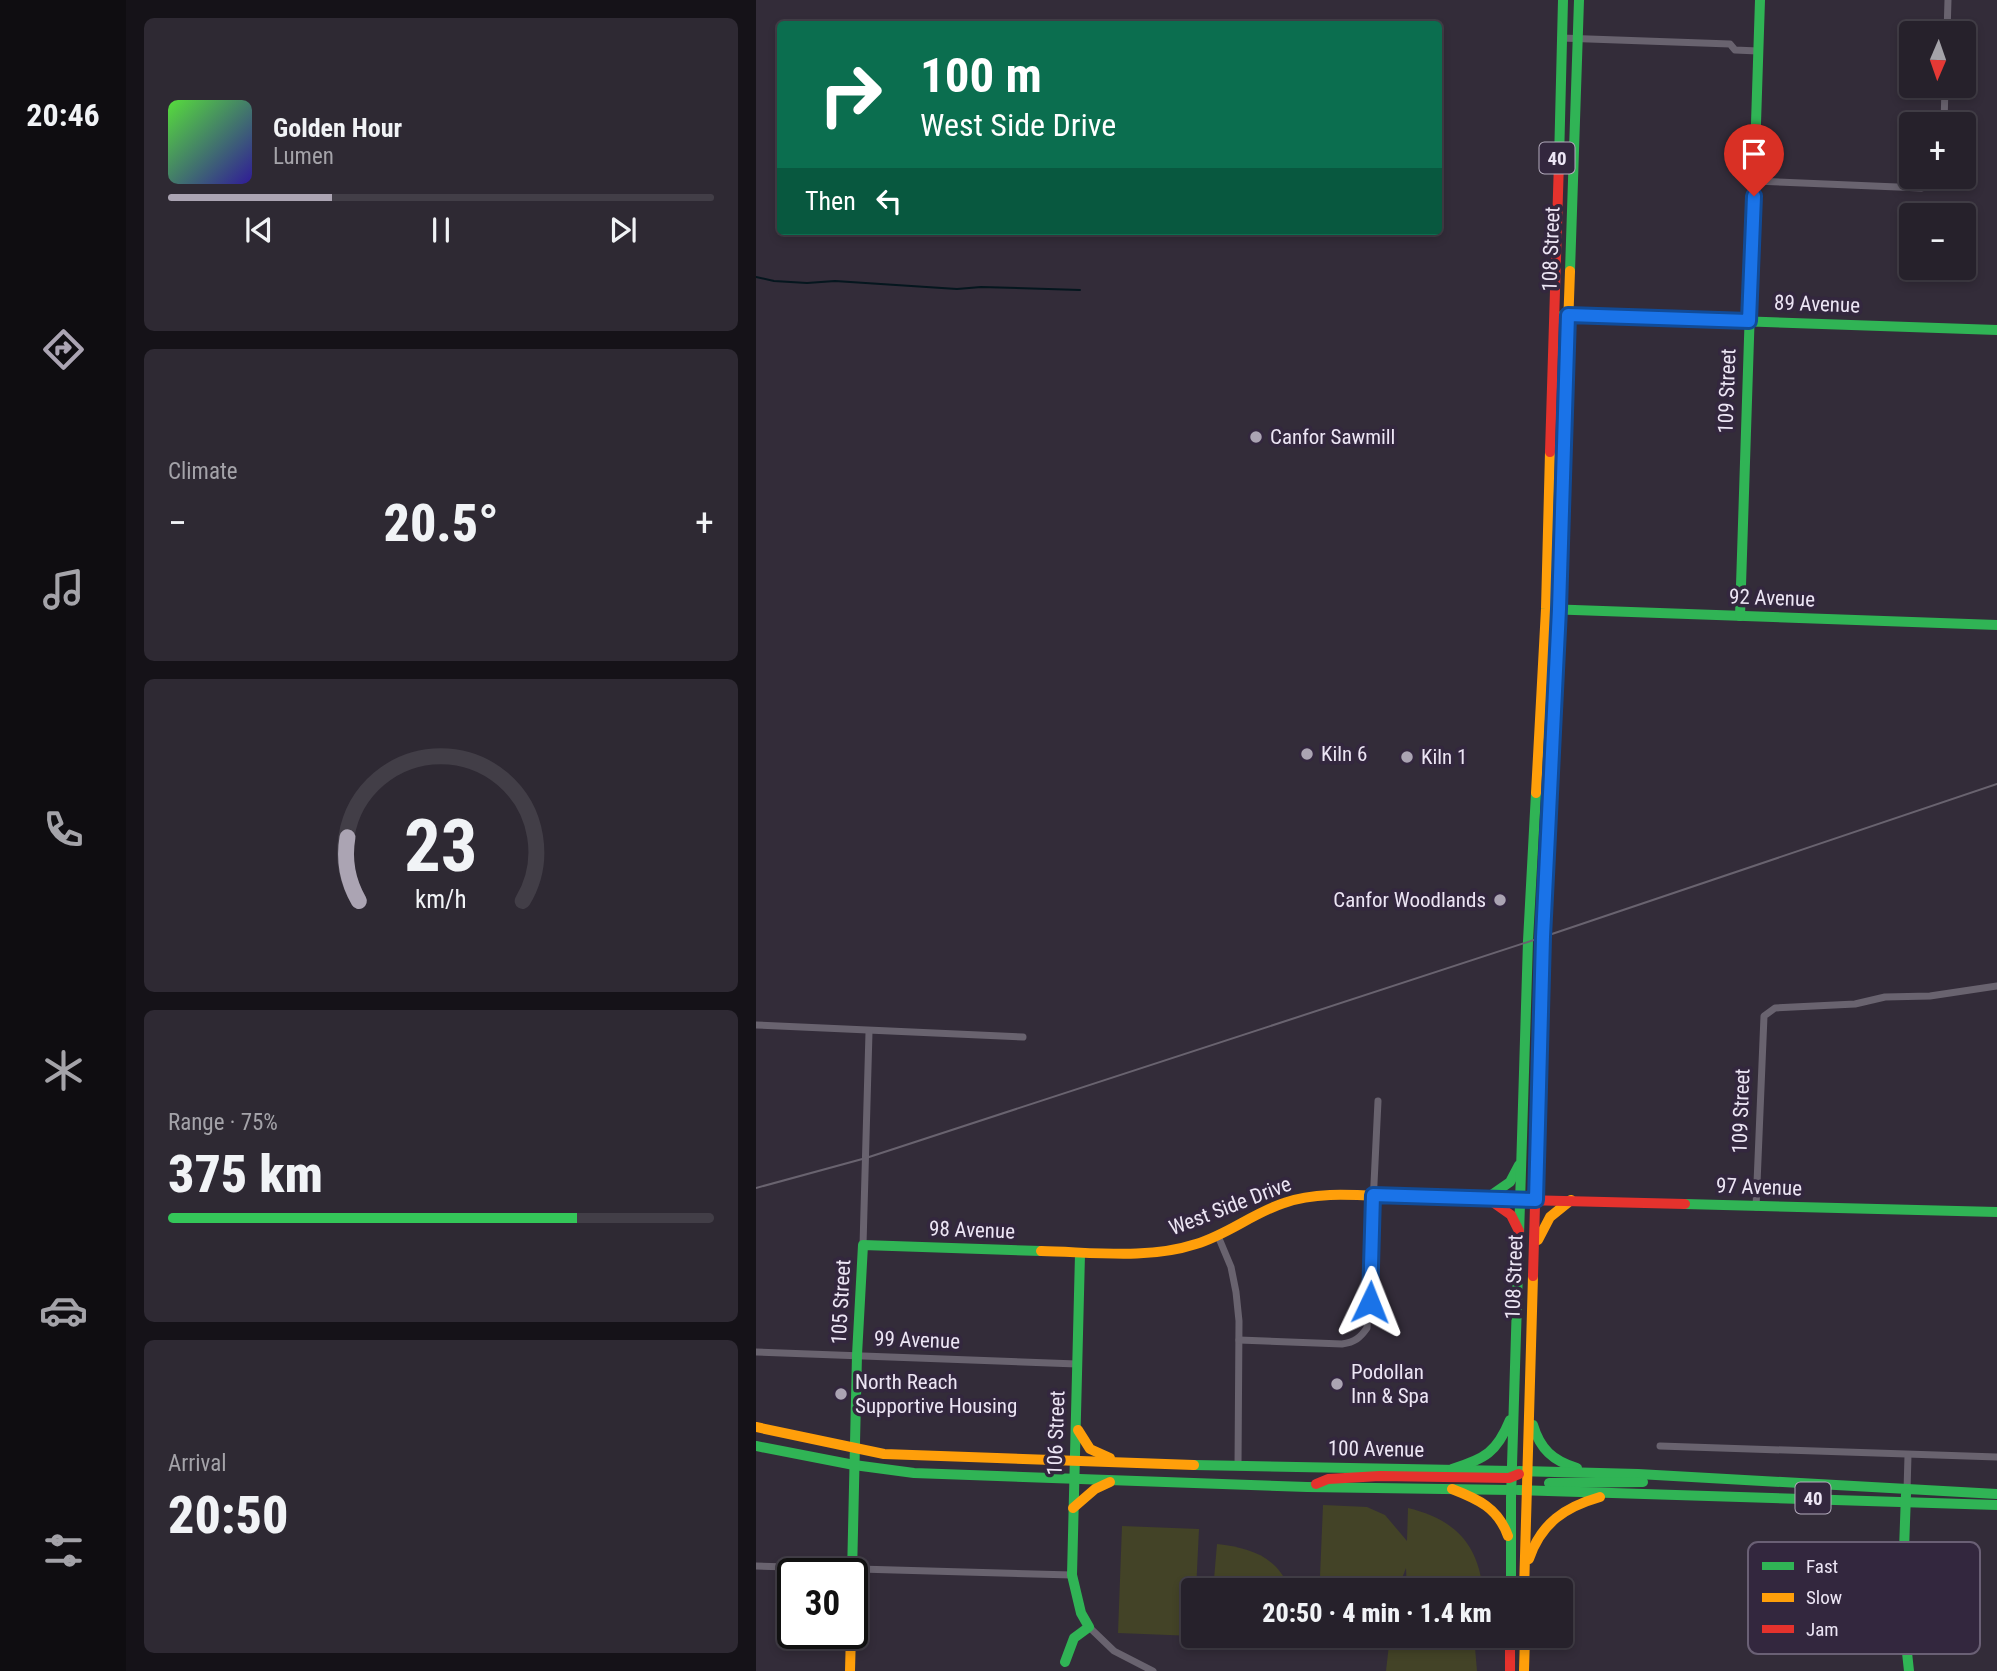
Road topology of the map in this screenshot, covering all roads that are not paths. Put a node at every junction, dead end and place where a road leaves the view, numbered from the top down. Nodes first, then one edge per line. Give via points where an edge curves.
1 (1563, 0) edge
2 (1579, 0) edge
3 (1760, 0) edge
4 (1948, 0) edge
5 (1947, 21) edge
6 (1561, 38) junction
7 (1578, 38) junction
8 (1758, 51) junction
9 (1754, 181) junction
10 (1899, 187) edge
11 (1552, 315) junction
12 (1568, 315) junction
13 (1749, 321) junction
14 (1997, 330) edge
15 (1546, 609) junction
16 (1559, 609) junction
17 (1740, 616) junction
18 (1997, 625) edge
19 (1997, 986) edge
20 (756, 1025) edge
21 (869, 1032) junction
22 (1023, 1037) dead end
23 (1378, 1101) dead end
24 (1523, 1147) junction
25 (1373, 1195) junction
26 (1487, 1198) junction
27 (1521, 1199) junction
28 (1536, 1200) junction
29 (1571, 1200) junction
30 (1756, 1206) junction
31 (1997, 1212) edge
32 (1520, 1234) junction
33 (1218, 1236) junction
34 (863, 1245) junction
35 (1535, 1246) junction
36 (1080, 1254) junction
37 (1239, 1340) junction
38 (756, 1352) edge
39 (857, 1355) junction
40 (1077, 1364) junction
41 (1514, 1410) junction
42 (1529, 1410) junction
43 (1076, 1422) junction
44 (756, 1427) edge
45 (756, 1446) edge
46 (1660, 1446) dead end
47 (855, 1449) junction
48 (1908, 1455) junction
49 (1997, 1457) edge
50 (1075, 1462) junction
51 (1133, 1463) junction
52 (854, 1465) junction
53 (1238, 1466) junction
54 (1452, 1469) junction
55 (1527, 1471) junction
56 (1601, 1473) junction
57 (1512, 1474) junction
58 (1727, 1478) junction
59 (1074, 1480) junction
60 (1112, 1481) junction
61 (1307, 1487) junction
62 (1527, 1487) junction
63 (1452, 1489) junction
64 (1512, 1490) junction
65 (1628, 1493) junction
66 (1997, 1494) edge
67 (1906, 1496) junction
68 (1997, 1505) edge
69 (1073, 1508) junction
70 (1904, 1542) edge
71 (1510, 1547) junction
72 (852, 1558) edge
73 (756, 1566) edge
74 (777, 1567) edge
75 (868, 1572) edge
76 (1072, 1576) junction
77 (1511, 1578) edge
78 (1524, 1578) edge
79 (1526, 1578) edge
80 (1081, 1613) junction
81 (1089, 1627) junction
82 (1510, 1648) edge
83 (1525, 1648) edge
84 (851, 1649) edge
85 (1065, 1667) edge
86 (850, 1671) edge
87 (1153, 1671) edge
88 (1510, 1671) edge
89 (1524, 1671) edge

1 - 6 main road, 108 Street / 40
2 - 7 main road, 108 Street / 40
3 - 8 main road, 109 Street
4 - 5 street
6 - 7 street
6 - 11 main road, 108 Street / 40
7 - 8 street via 1730,44 1735,50
7 - 12 main road, 108 Street / 40
8 - 9 main road, 109 Street
9 - 10 street
9 - 13 main road, 109 Street
11 - 12 main road, 89 Avenue
11 - 15 main road, 108 Street / 40
12 - 13 main road, 89 Avenue
12 - 16 main road, 108 Street / 40
13 - 14 main road, 89 Avenue
13 - 17 main road, 109 Street
15 - 16 main road, 92 Avenue
15 - 24 main road, 108 Street / 40 via 1528,942
16 - 17 main road, 92 Avenue
16 - 28 main road, 108 Street / 40
17 - 18 main road, 92 Avenue
19 - 30 street, 109 Street via 1854,1004 1775,1008 1764,1016
20 - 21 street
21 - 22 street
21 - 34 street, 105 Street
23 - 25 street
24 - 26 main road via 1510,1182
24 - 27 main road, 108 Street / 40
25 - 26 main road, West Side Drive
25 - 33 main road, West Side Drive via 1282,1203
25 - 37 street via 1369,1316 1361,1337 1342,1344
26 - 27 main road, West Side Drive
26 - 32 main road via 1516,1220
27 - 28 main road, 97 Avenue
27 - 32 main road, 108 Street / 40
28 - 29 main road, 97 Avenue
28 - 35 main road, 108 Street / 40
29 - 30 main road, 97 Avenue
29 - 35 main road via 1550,1217
30 - 31 main road, 97 Avenue
32 - 41 main road, 108 Street / 40
33 - 36 main road, West Side Drive via 1169,1251
33 - 37 street via 1237,1292
34 - 36 main road, 98 Avenue
34 - 39 main road, 105 Street
35 - 42 main road, 108 Street / 40
36 - 40 main road, 106 Street
37 - 53 street
38 - 39 street, 99 Avenue
39 - 40 street, 99 Avenue
39 - 47 main road, 105 Street
40 - 43 main road, 106 Street
41 - 54 main road via 1504,1438 1493,1452 1483,1460
41 - 57 main road, 108 Street / 40
42 - 55 main road, 108 Street / 40
42 - 56 main road via 1537,1440 1549,1456
43 - 50 main road, 106 Street
43 - 51 main road via 1081,1440 1094,1454
44 - 47 main road, 100 Avenue
45 - 52 main road, 100 Avenue
46 - 48 street
47 - 50 main road, 100 Avenue
47 - 52 main road, 105 Street
48 - 49 street
48 - 67 street
50 - 51 main road, 100 Avenue
50 - 59 main road, 106 Street
51 - 53 main road, 100 Avenue
52 - 59 main road, 100 Avenue via 914,1473
52 - 72 main road, 105 Street
53 - 54 main road, 100 Avenue
54 - 57 main road, 100 Avenue
55 - 56 main road, 100 Avenue
55 - 57 main road, 100 Avenue
55 - 62 main road, 108 Street / 40
56 - 58 main road, 100 Avenue / 40
57 - 61 main road via 1328,1479
57 - 64 main road, 108 Street / 40
58 - 62 main road
58 - 67 main road, 100 Avenue / 40
59 - 60 main road, 100 Avenue
59 - 69 main road, 106 Street
60 - 61 main road, 100 Avenue
60 - 69 main road
61 - 63 main road, 100 Avenue
62 - 64 main road, 100 Avenue / 40
62 - 65 main road, 100 Avenue / 40
62 - 78 main road, 108 Street
63 - 64 main road, 100 Avenue
63 - 71 main road via 1496,1511
64 - 71 main road, 108 Street
65 - 67 main road, 100 Avenue / 40
65 - 79 main road via 1584,1501 1551,1519 1536,1538
66 - 67 main road, 100 Avenue / 40
67 - 68 main road, 100 Avenue / 40
67 - 70 main road
69 - 76 main road, 106 Street
71 - 77 main road, 108 Street
73 - 74 street
75 - 76 street
76 - 80 main road, 106 Street
80 - 81 main road, 106 Street
80 - 85 main road via 1070,1633
81 - 85 main road via 1074,1638
81 - 87 street via 1114,1651
82 - 88 main road
83 - 89 main road
84 - 86 main road

